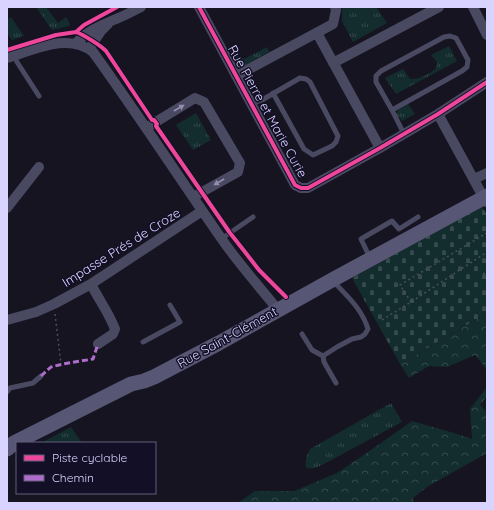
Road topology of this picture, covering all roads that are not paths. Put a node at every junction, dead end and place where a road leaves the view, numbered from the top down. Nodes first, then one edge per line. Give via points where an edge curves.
1 (141, 7) edge
2 (199, 7) edge
3 (335, 7) edge
4 (439, 7) edge
5 (473, 7) edge
6 (115, 20) junction
7 (317, 33) junction
8 (487, 34) edge
9 (76, 43) junction
10 (89, 49) junction
11 (11, 57) edge
12 (333, 63) junction
13 (236, 76) junction
14 (487, 82) edge
15 (273, 93) junction
16 (39, 96) dead end
17 (251, 104) junction
18 (392, 110) junction
19 (438, 114) junction
20 (146, 128) junction
21 (404, 134) junction
22 (380, 148) junction
23 (39, 167) dead end
24 (487, 173) edge
25 (474, 179) junction
26 (193, 197) junction
27 (486, 199) edge
28 (7, 208) edge
29 (202, 210) junction
30 (253, 217) dead end
31 (418, 217) dead end
32 (221, 238) junction
33 (371, 259) junction
34 (332, 280) junction
35 (91, 284) junction
36 (170, 305) dead end
37 (281, 308) junction
38 (7, 320) edge
39 (302, 334) dead end
40 (143, 342) dead end
41 (98, 344) dead end
42 (323, 356) junction
43 (41, 376) dead end
44 (336, 383) dead end
45 (7, 392) edge
46 (7, 449) edge

1 - 6 street
2 - 13 street, Rue Pierre et Marie Curie
3 - 7 street via 333,24
4 - 12 street
5 - 8 street
6 - 9 street via 93,29
6 - 10 street via 101,31
7 - 12 street
7 - 13 street
9 - 10 street
9 - 11 street via 57,43
10 - 20 street
11 - 16 lane
12 - 22 street
13 - 17 street, Rue Pierre et Marie Curie
14 - 19 street, Rue Pierre et Marie Curie
15 - 15 lane via 300,78 310,82 338,136 336,142 312,155 304,150
15 - 17 lane
17 - 22 street, Rue Pierre et Marie Curie via 295,185 301,188 308,188
18 - 18 lane via 376,82 376,76 444,37 456,38 468,60 467,67
18 - 21 lane
19 - 21 street, Rue Pierre et Marie Curie
19 - 25 street
20 - 26 street
20 -> 26 street via 195,98 204,102 240,163 238,172
21 - 22 street, Rue Pierre et Marie Curie
23 - 28 street
24 - 25 street
25 - 27 street
26 - 29 street
27 - 33 main road, Rue Saint-Clément
29 - 32 street
29 - 35 street, Impasse Prés de Croze
30 - 32 lane
31 - 33 lane via 399,229 392,221 361,239
32 - 37 street
33 - 34 main road, Rue Saint-Clément
34 - 37 main road, Rue Saint-Clément
34 - 42 lane via 356,306 368,328 366,334
35 - 38 street, Impasse Prés de Croze via 36,312
35 - 41 street via 116,329
36 - 40 lane via 180,322
37 - 46 main road, Rue Saint-Clément via 154,377 130,384 14,443
39 - 42 lane via 312,350
42 - 44 lane
43 - 45 lane via 33,383 10,388

